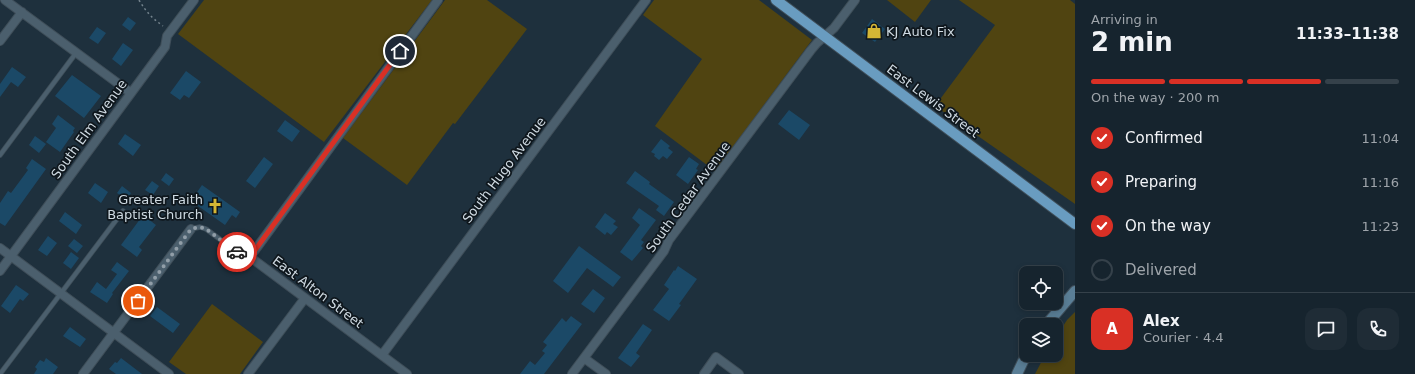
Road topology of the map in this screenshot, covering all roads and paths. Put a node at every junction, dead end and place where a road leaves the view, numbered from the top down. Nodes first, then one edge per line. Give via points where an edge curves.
1 (5, 0) edge
2 (139, 0) edge
3 (194, 0) edge
4 (438, 0) edge
5 (646, 0) edge
6 (776, 0) edge
7 (855, 0) edge
8 (22, 12) junction
9 (163, 26) dead end
10 (825, 36) junction
11 (0, 41) edge
12 (76, 53) junction
13 (131, 93) junction
14 (0, 155) edge
15 (123, 211) dead end
16 (1075, 224) edge
17 (191, 229) joint
18 (0, 248) edge
19 (11, 256) junction
20 (250, 257) junction
21 (0, 271) edge
22 (1075, 291) edge
23 (61, 293) junction
24 (305, 298) junction
25 (1052, 318) edge
26 (114, 333) junction
27 (382, 355) junction
28 (584, 358) junction
29 (1023, 362) edge
30 (0, 374) edge
31 (83, 374) edge
32 (170, 374) edge
33 (248, 374) edge
34 (407, 374) edge
35 (572, 374) edge
36 (606, 374) edge
37 (704, 374) edge
38 (739, 374) edge
39 (1017, 374) edge

1 - 8 street
2 - 9 path via 151,18
3 - 13 street, South Elm Avenue via 168,36 165,47
4 - 20 street
5 - 27 street, South Hugo Avenue
6 - 10 main road, East Lewis Street
7 - 10 street, South Cedar Avenue
8 - 11 street
8 - 12 street
10 - 16 main road, East Lewis Street
10 - 28 street, South Cedar Avenue via 696,203 664,251
12 - 13 street
12 - 14 lane
13 - 19 street, South Elm Avenue
15 - 23 lane
17 - 20 lane, East Alton Street via 206,229 244,257
17 - 26 street
18 - 19 street
19 - 21 street, South Elm Avenue
19 - 23 street
20 - 24 street, East Alton Street
22 - 25 main road
23 - 26 street
23 - 30 lane
24 - 27 street, East Alton Street
24 - 33 street
26 - 31 street
26 - 32 street
27 - 34 street, East Alton Street
28 - 35 street, South Cedar Avenue
28 - 36 street
29 - 39 main road
37 - 38 street via 716,357

